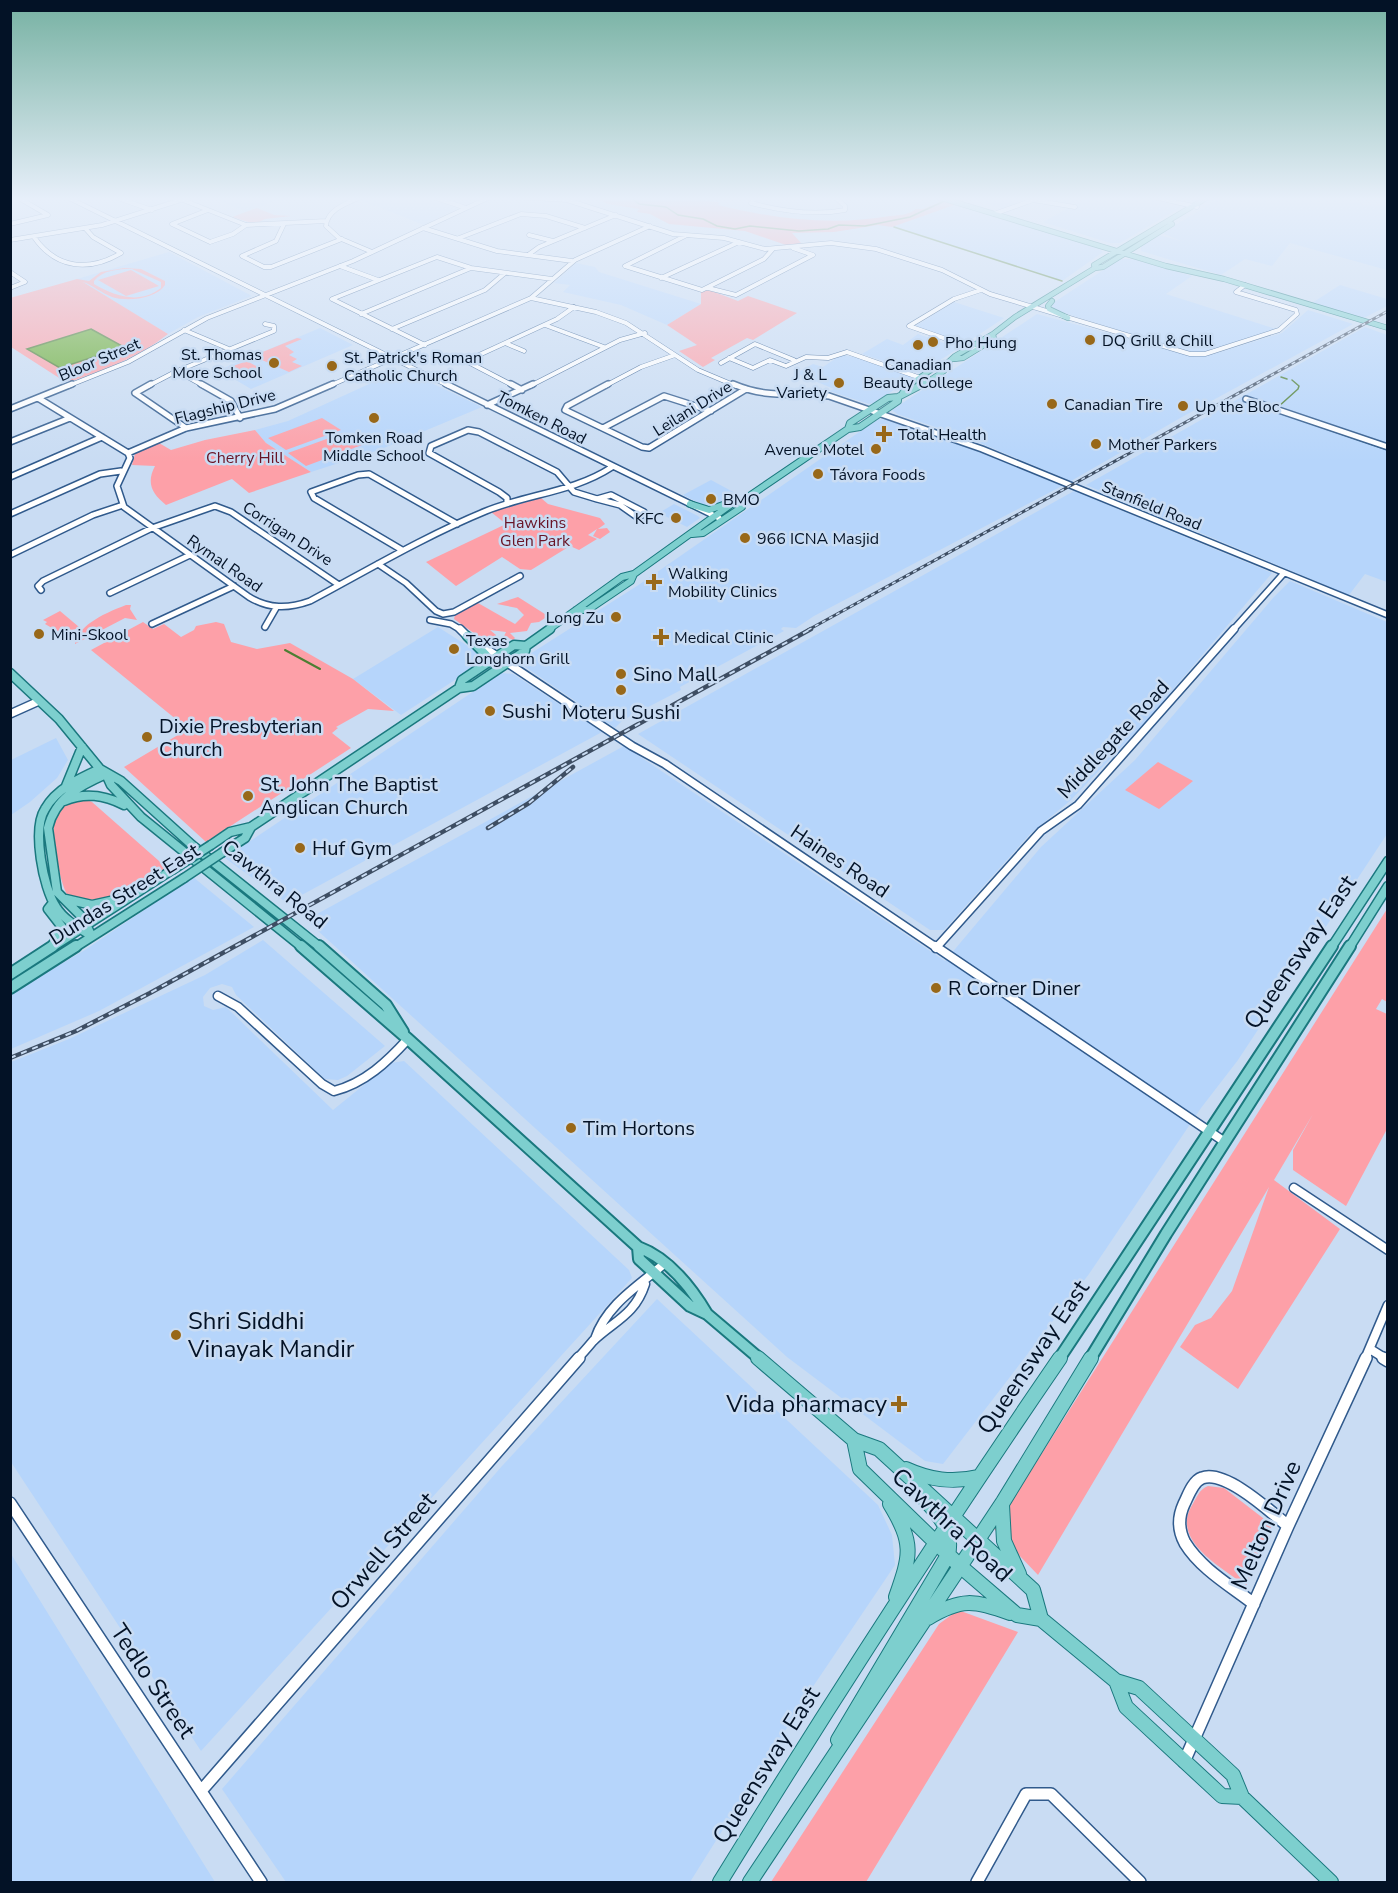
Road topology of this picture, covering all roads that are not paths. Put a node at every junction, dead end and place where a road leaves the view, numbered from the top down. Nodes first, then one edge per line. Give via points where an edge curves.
1 (245, 285) edge
2 (289, 285) edge
3 (365, 285) edge
4 (430, 285) edge
5 (490, 285) edge
6 (545, 285) edge
7 (686, 285) edge
8 (713, 285) edge
9 (755, 285) edge
10 (969, 285) edge
11 (1068, 285) edge
12 (1243, 286) joint
13 (708, 288) junction
14 (1061, 290) junction
15 (979, 291) junction
16 (264, 295) junction
17 (531, 298) junction
18 (1052, 301) junction
19 (574, 307) junction
20 (1031, 307) junction
21 (1038, 309) junction
22 (361, 314) junction
23 (1070, 319) junction
24 (1014, 320) junction
25 (265, 324) dead end
26 (544, 325) junction
27 (392, 329) junction
28 (1388, 329) edge
29 (184, 330) junction
30 (645, 333) junction
31 (993, 334) junction
32 (505, 343) junction
33 (425, 345) junction
34 (604, 347) junction
35 (969, 347) junction
36 (229, 349) junction
37 (976, 350) junction
38 (524, 351) dead end
39 (675, 355) junction
40 (393, 358) junction
41 (729, 358) junction
42 (954, 359) junction
43 (794, 360) junction
44 (721, 363) dead end
45 (945, 366) junction
46 (177, 371) junction
47 (920, 377) junction
48 (929, 381) junction
49 (746, 389) junction
50 (522, 390) junction
51 (901, 395) junction
52 (38, 398) junction
53 (1246, 399) dead end
54 (487, 405) junction
55 (10, 409) edge
56 (870, 409) junction
57 (711, 411) junction
58 (881, 413) junction
59 (70, 418) junction
60 (240, 418) junction
61 (186, 428) junction
62 (603, 428) junction
63 (848, 429) junction
64 (102, 437) junction
65 (10, 442) edge
66 (1388, 447) edge
67 (128, 453) junction
68 (610, 466) junction
69 (121, 471) junction
70 (10, 477) edge
71 (569, 486) junction
72 (596, 500) junction
73 (742, 501) junction
74 (507, 503) junction
75 (686, 503) junction
76 (733, 503) junction
77 (123, 505) junction
78 (10, 514) edge
79 (717, 519) junction
80 (457, 524) junction
81 (152, 528) junction
82 (402, 550) junction
83 (10, 555) edge
84 (190, 555) junction
85 (378, 564) junction
86 (1284, 573) junction
87 (520, 576) dead end
88 (339, 585) junction
89 (234, 586) junction
90 (41, 590) dead end
91 (110, 593) dead end
92 (276, 608) junction
93 (1388, 615) edge
94 (430, 620) dead end
95 (152, 624) dead end
96 (265, 627) dead end
97 (467, 636) junction
98 (526, 646) junction
99 (498, 657) junction
100 (508, 663) junction
101 (474, 672) junction
102 (10, 673) edge
103 (459, 688) junction
104 (39, 701) junction
105 (10, 714) edge
106 (82, 747) junction
107 (103, 771) junction
108 (60, 793) junction
109 (57, 806) junction
110 (132, 809) junction
111 (251, 826) junction
112 (1388, 861) edge
113 (156, 880) junction
114 (1388, 886) edge
115 (62, 896) junction
116 (52, 904) junction
117 (83, 927) junction
118 (92, 936) junction
119 (936, 948) junction
120 (22, 967) junction
121 (10, 974) edge
122 (10, 988) edge
123 (219, 996) dead end
124 (408, 1039) junction
125 (1209, 1131) junction
126 (1225, 1142) junction
127 (1294, 1188) dead end
128 (638, 1247) junction
129 (1388, 1250) edge
130 (664, 1264) junction
131 (655, 1274) junction
132 (1388, 1305) edge
133 (707, 1314) junction
134 (1370, 1349) junction
135 (1388, 1360) edge
136 (854, 1440) junction
137 (897, 1465) junction
138 (978, 1477) junction
139 (882, 1491) junction
140 (1003, 1502) junction
141 (10, 1503) edge
142 (949, 1522) junction
143 (1288, 1526) junction
144 (977, 1540) junction
145 (935, 1543) junction
146 (948, 1555) junction
147 (960, 1566) junction
148 (1023, 1581) junction
149 (1254, 1604) junction
150 (891, 1611) junction
151 (1017, 1616) junction
152 (1041, 1619) junction
153 (924, 1621) junction
154 (1116, 1681) junction
155 (1194, 1738) junction
156 (1184, 1762) junction
157 (201, 1791) junction
158 (1242, 1797) junction
159 (784, 1831) junction
160 (261, 1882) edge
161 (720, 1882) edge
162 (750, 1882) edge
163 (977, 1882) edge
164 (1140, 1882) edge
165 (1331, 1882) edge

1 - 16 street, Tomken Road
2 - 16 street, Bloor Street
3 - 22 street via 332,299
4 - 22 street
5 - 27 street
6 - 17 street, Flagship Drive
7 - 13 street
8 - 13 street
9 - 13 street via 736,295
10 - 15 street
11 - 14 main road, Dundas Street East
12 - 23 street via 1236,293 1286,305 1297,314 1279,330 1198,354
12 - 28 main road
14 - 18 main road, Dundas Street East via 1064,293
14 - 20 main road, Dundas Street East
15 - 20 street
15 - 35 street via 954,299 910,327
16 - 29 street, Bloor Street
16 - 40 street, Tomken Road
17 - 19 street, Stanfield Road
17 - 33 street, Flagship Drive
18 - 21 main road, Dundas Street East
18 - 23 main road via 1049,309
19 - 26 street
19 - 30 street, Stanfield Road via 615,318
20 - 21 street
20 - 24 main road, Dundas Street East
21 - 23 street
21 - 24 main road, Dundas Street East via 1023,320
22 - 27 street
24 - 31 main road, Dundas Street East
25 - 36 street via 274,326 274,331
26 - 32 street
26 - 34 street
27 - 33 street
29 - 36 street
29 - 52 street, Bloor Street via 128,362
30 - 34 street
30 - 39 street, Stanfield Road
31 - 35 main road, Dundas Street East
31 - 37 main road, Dundas Street East via 993,339
32 - 38 street
32 - 50 street via 466,363
33 - 40 street, Flagship Drive
34 - 50 street
35 - 37 street
35 - 42 main road, Dundas Street East
36 - 46 street
37 - 42 main road, Dundas Street East
39 - 49 street, Stanfield Road via 705,374
39 - 62 street via 641,367 565,408
40 - 54 street, Tomken Road
40 - 60 street, Flagship Drive via 275,409
41 - 43 street via 755,368 768,361 786,366
41 - 43 street via 755,344
41 - 44 street
42 - 45 main road, Dundas Street East
43 - 47 street via 811,355 828,358 847,352
45 - 47 main road, Dundas Street East
45 - 48 main road, Dundas Street East
46 - 60 street via 231,401
46 - 61 street via 135,394
47 - 48 street
47 - 51 main road, Dundas Street East via 905,387
48 - 51 main road, Dundas Street East
49 - 56 street, Stanfield Road via 776,396 826,396
49 - 57 street, Leilani Drive
50 - 54 street
51 - 56 main road, Dundas Street East
51 - 58 main road, Dundas Street East
52 - 55 street, Bloor Street
52 - 59 street
53 - 66 street
54 - 68 street, Tomken Road
56 - 58 street, Stanfield Road
56 - 63 main road, Dundas Street East via 849,423
57 - 62 street via 664,396
57 - 62 street, Leilani Drive via 651,447 642,447
58 - 63 main road, Dundas Street East via 860,427
58 - 86 street, Stanfield Road via 982,448
59 - 64 street
59 - 65 street
60 - 61 street, Flagship Drive
61 - 67 street, Flagship Drive
63 - 73 main road, Dundas Street East
64 - 67 street
64 - 70 street
67 - 69 street via 130,458
68 - 71 street, Rymal Road
68 - 75 street, Tomken Road
69 - 77 street via 117,487
69 - 78 street via 100,474
71 - 72 street via 574,492
71 - 74 street, Rymal Road
71 - 74 street via 557,472 479,432 468,430 431,446 429,453 499,492
72 - 72 street via 624,506 637,517 645,514 611,495
73 - 76 main road, Dundas Street East
73 - 79 main road, Dundas Street East via 742,507
74 - 80 street, Rymal Road
75 - 76 main road via 711,510
75 - 79 street, Tomken Road
76 - 79 main road, Dundas Street East
77 - 81 street, Rymal Road
77 - 83 street
79 - 98 main road, Dundas Street East via 704,533 692,534 634,574 631,581 588,610 576,610
80 - 82 street, Rymal Road
80 - 82 street via 369,474 311,492 322,503
81 - 84 street, Rymal Road
81 - 88 street, Corrigan Drive via 219,506
81 - 90 street via 43,581 38,586
82 - 85 street, Rymal Road
84 - 89 street, Rymal Road
84 - 91 street
85 - 87 street via 443,614 462,608
85 - 88 street, Rymal Road
86 - 93 street, Stanfield Road
86 - 119 street, Middlegate Road via 1078,805 1041,831
88 - 92 street, Rymal Road via 303,604
89 - 92 street, Rymal Road via 258,603
89 - 95 street
92 - 96 street
94 - 97 street, Haines Road via 451,624
97 - 99 street, Haines Road
97 - 101 main road via 486,655
98 - 99 main road, Dundas Street East via 514,645
98 - 100 main road, Dundas Street East
99 - 100 street, Haines Road
99 - 101 main road, Dundas Street East
100 - 103 main road, Dundas Street East via 473,686
100 - 119 street, Haines Road
101 - 103 main road, Dundas Street East via 462,680
102 - 104 main road, Cawthra Road
103 - 111 main road, Dundas Street East
104 - 105 street
104 - 106 main road, Cawthra Road
106 - 107 main road, Cawthra Road
106 - 108 main road
107 - 108 main road via 77,779
107 - 109 main road
107 - 110 main road, Cawthra Road
107 - 124 main road, Cawthra Road via 121,781 155,814 295,925 386,1005
108 - 116 main road via 45,808 38,829
109 - 110 main road via 88,794 107,796
109 - 115 main road via 48,828 54,883
110 - 124 main road, Cawthra Road via 285,932
111 - 113 main road, Dundas Street East, bridge via 230,832
111 - 118 main road, Dundas Street East, bridge via 245,838
112 - 125 main road, Queensway East
113 - 115 main road via 102,904 77,904
113 - 117 main road, Dundas Street East
114 - 126 main road, Queensway East
115 - 117 main road via 83,918
116 - 117 main road
116 - 120 main road via 48,909 61,923 59,935
117 - 118 main road
117 - 120 main road, Dundas Street East
118 - 122 main road, Dundas Street East
119 - 125 street, Haines Road
120 - 121 main road, Dundas Street East
123 - 124 street via 238,1006 334,1091 361,1082
124 - 128 main road, Cawthra Road
125 - 126 street, Haines Road
125 - 138 main road, Queensway East
126 - 140 main road, Queensway East
127 - 129 street
128 - 130 main road, Cawthra Road via 647,1249
128 - 131 main road, Cawthra Road via 639,1259
130 - 131 street, Orwell Street
130 - 133 main road, Cawthra Road via 698,1298
131 - 133 main road, Cawthra Road via 690,1306
131 - 157 street, Orwell Street via 645,1284 641,1296 608,1333 595,1339
132 - 134 street, Melton Drive
133 - 136 main road, Cawthra Road
134 - 135 street
134 - 143 street, Melton Drive
136 - 137 main road, Cawthra Road via 879,1449
136 - 139 main road, Cawthra Road via 860,1469
137 - 138 main road via 938,1481
137 - 142 main road, Cawthra Road via 902,1477
138 - 142 main road, Queensway East
139 - 145 main road, Cawthra Road
139 - 150 main road via 909,1538 907,1567
140 - 144 main road, Queensway East
140 - 148 main road via 1000,1532
141 - 157 street, Tedlo Street
142 - 144 main road, Cawthra Road
142 - 145 main road, Queensway East
142 - 146 main road
143 - 149 street, Melton Drive
143 - 149 street via 1236,1487 1214,1477 1195,1483 1179,1514 1180,1532 1191,1553
144 - 147 main road, Queensway East
144 - 148 main road, Cawthra Road
145 - 146 main road, Cawthra Road
145 - 150 main road, Queensway East
146 - 147 main road, Cawthra Road
146 - 159 main road
147 - 151 main road, Cawthra Road
147 - 153 main road, Queensway East
148 - 152 main road, Cawthra Road via 1033,1590
149 - 155 street, Melton Drive
150 - 161 main road, Queensway East
151 - 152 main road
151 - 153 main road via 969,1600 951,1604
152 - 154 main road
153 - 159 main road, Queensway East
154 - 155 main road via 1139,1688
154 - 156 main road via 1126,1707
155 - 156 street, Melton Drive
155 - 158 main road via 1233,1775
156 - 158 main road via 1222,1796
157 - 160 street, Tedlo Street
158 - 165 main road
159 - 162 main road, Queensway East
163 - 164 street via 1026,1794 1051,1794

